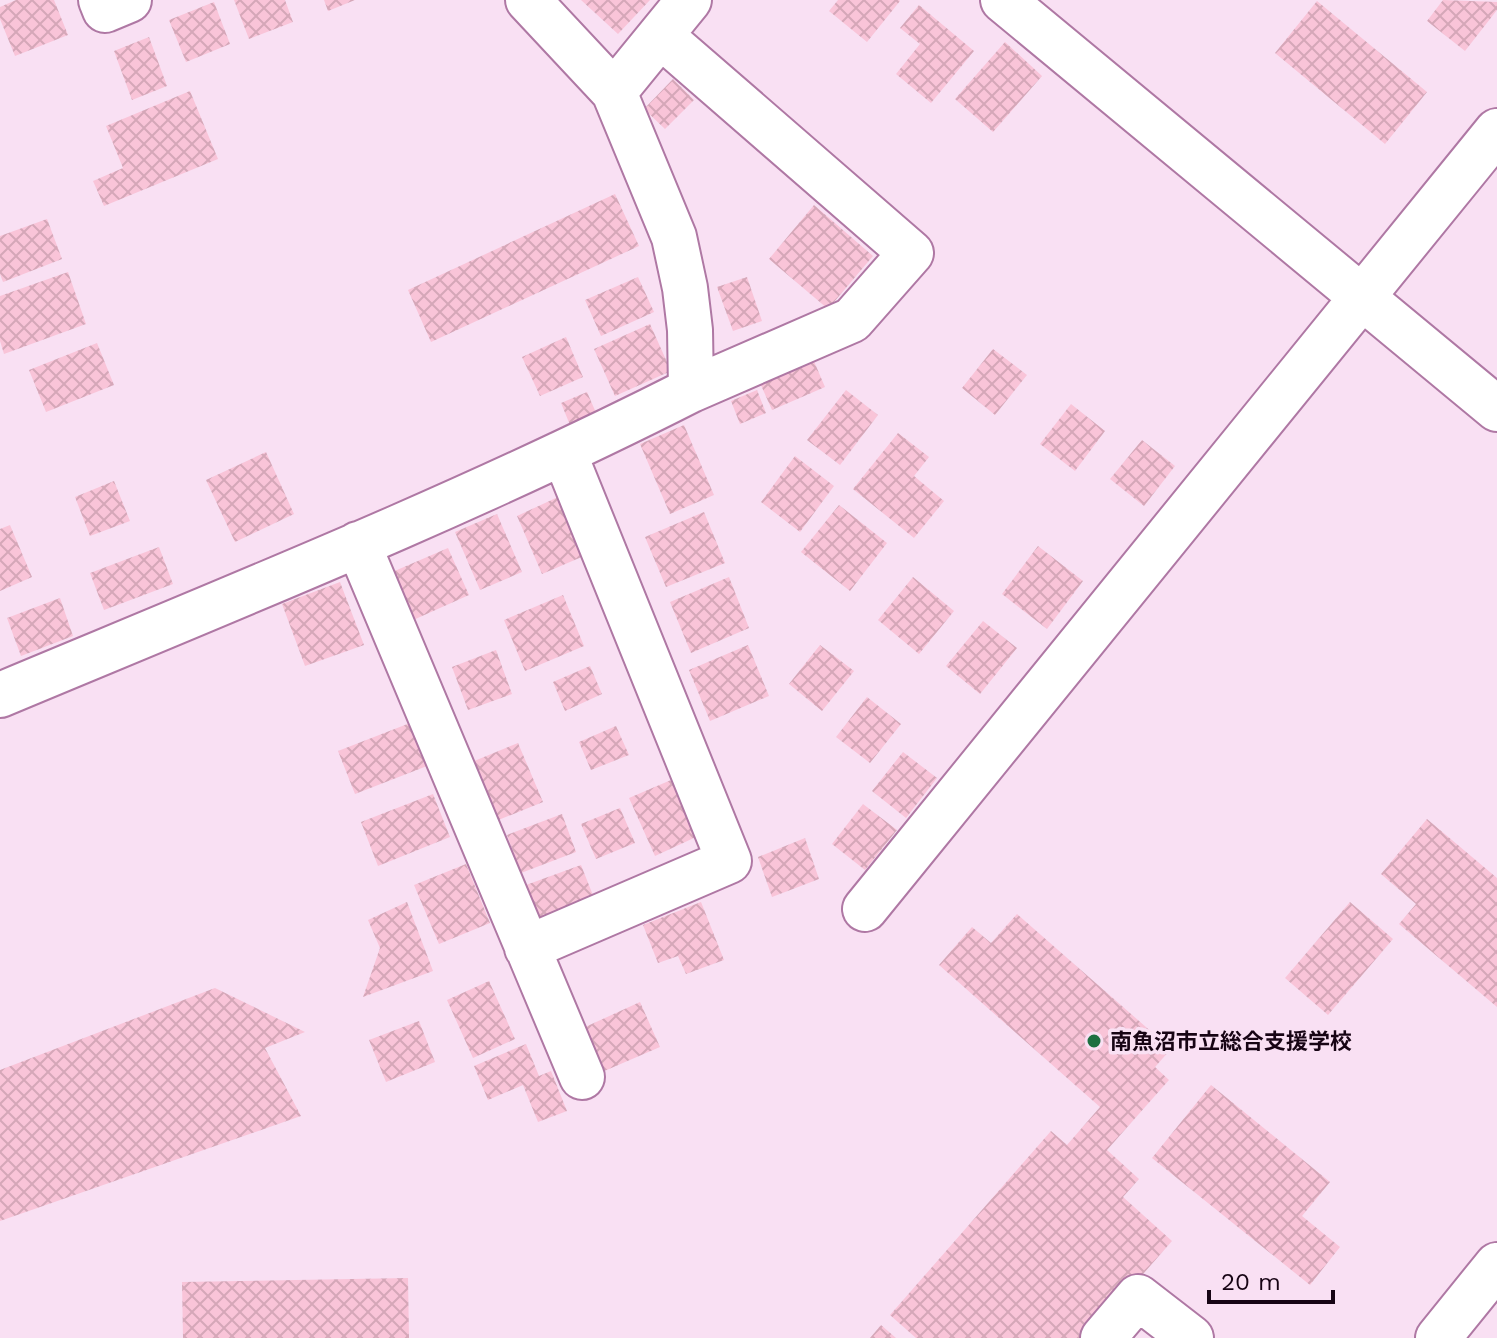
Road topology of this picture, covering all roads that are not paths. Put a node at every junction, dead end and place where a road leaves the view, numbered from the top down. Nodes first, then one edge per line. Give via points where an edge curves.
1 (101, 0) edge
2 (129, 0) edge
3 (528, 0) edge
4 (689, 0) edge
5 (1003, 0) edge
6 (661, 36) junction
7 (614, 92) junction
8 (1497, 131) edge
9 (1362, 299) junction
10 (691, 390) junction
11 (1497, 409) edge
12 (564, 453) junction
13 (358, 544) junction
14 (0, 695) edge
15 (865, 909) dead end
16 (527, 948) junction
17 (582, 1077) dead end
18 (1497, 1265) edge
19 (1103, 1338) edge
20 (1191, 1338) edge
21 (1438, 1338) edge

1 - 2 street via 105,10
3 - 7 street
4 - 6 street
5 - 9 street
6 - 7 street
6 - 10 street via 911,253 852,320
7 - 10 street via 674,237 688,316
8 - 9 street
9 - 11 street
9 - 15 street
10 - 12 street
12 - 13 street
12 - 16 street via 729,861
13 - 14 street
13 - 16 street
16 - 17 street
18 - 21 street
19 - 20 street via 1138,1297

